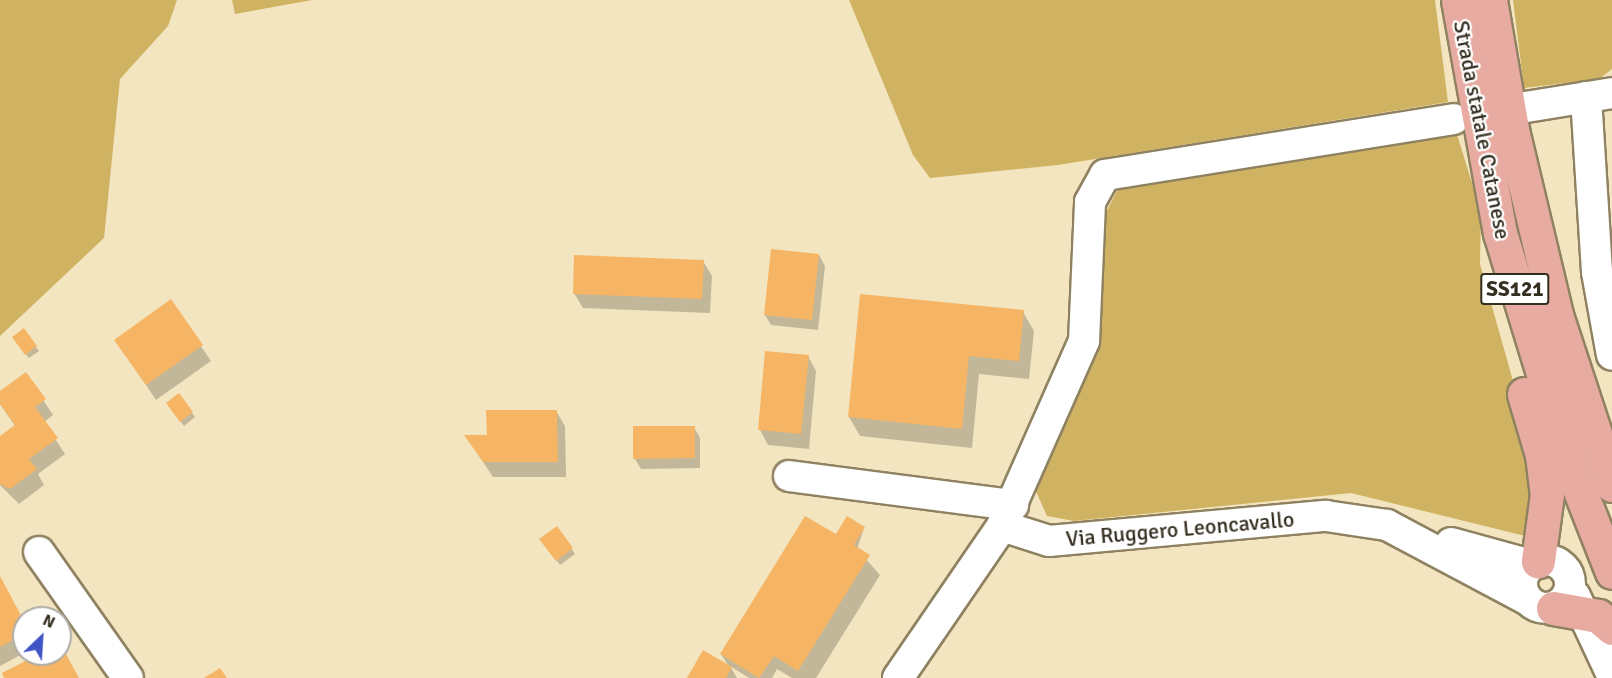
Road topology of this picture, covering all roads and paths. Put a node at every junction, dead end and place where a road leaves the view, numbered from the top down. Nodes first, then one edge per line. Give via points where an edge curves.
1 (1458, 0) edge
2 (1490, 0) edge
3 (1599, 95) edge
4 (1526, 107) dead end
5 (1454, 119) dead end
6 (1500, 233) junction
7 (1612, 355) edge
8 (789, 476) dead end
9 (1612, 485) edge
10 (1008, 515) junction
11 (1387, 525) junction
12 (39, 552) dead end
13 (1535, 563) junction
14 (1611, 570) edge
15 (1569, 610) edge
16 (1612, 675) edge
17 (128, 678) edge
18 (898, 678) edge

1 - 6 main road, Strada statale Catanese / SS121
2 - 9 main road, Strada statale Catanese / SS121 via 1513,134 1556,315
3 - 4 street
3 - 7 street via 1597,272
5 - 10 street via 1105,176 1090,202 1084,341
6 - 13 main road via 1504,326 1542,455 1547,494
6 - 14 main road, Strada statale Catanese / SS121 via 1575,478
8 - 10 street, Via Ruggero Leoncavallo
10 - 11 street, Via Ruggero Leoncavallo via 1049,541 1326,516
10 - 18 street
11 - 13 street
11 - 15 street, Via Ruggero Leoncavallo
12 - 17 street
13 - 15 street via 1562,566
13 - 15 street via 1522,578
15 - 16 street

